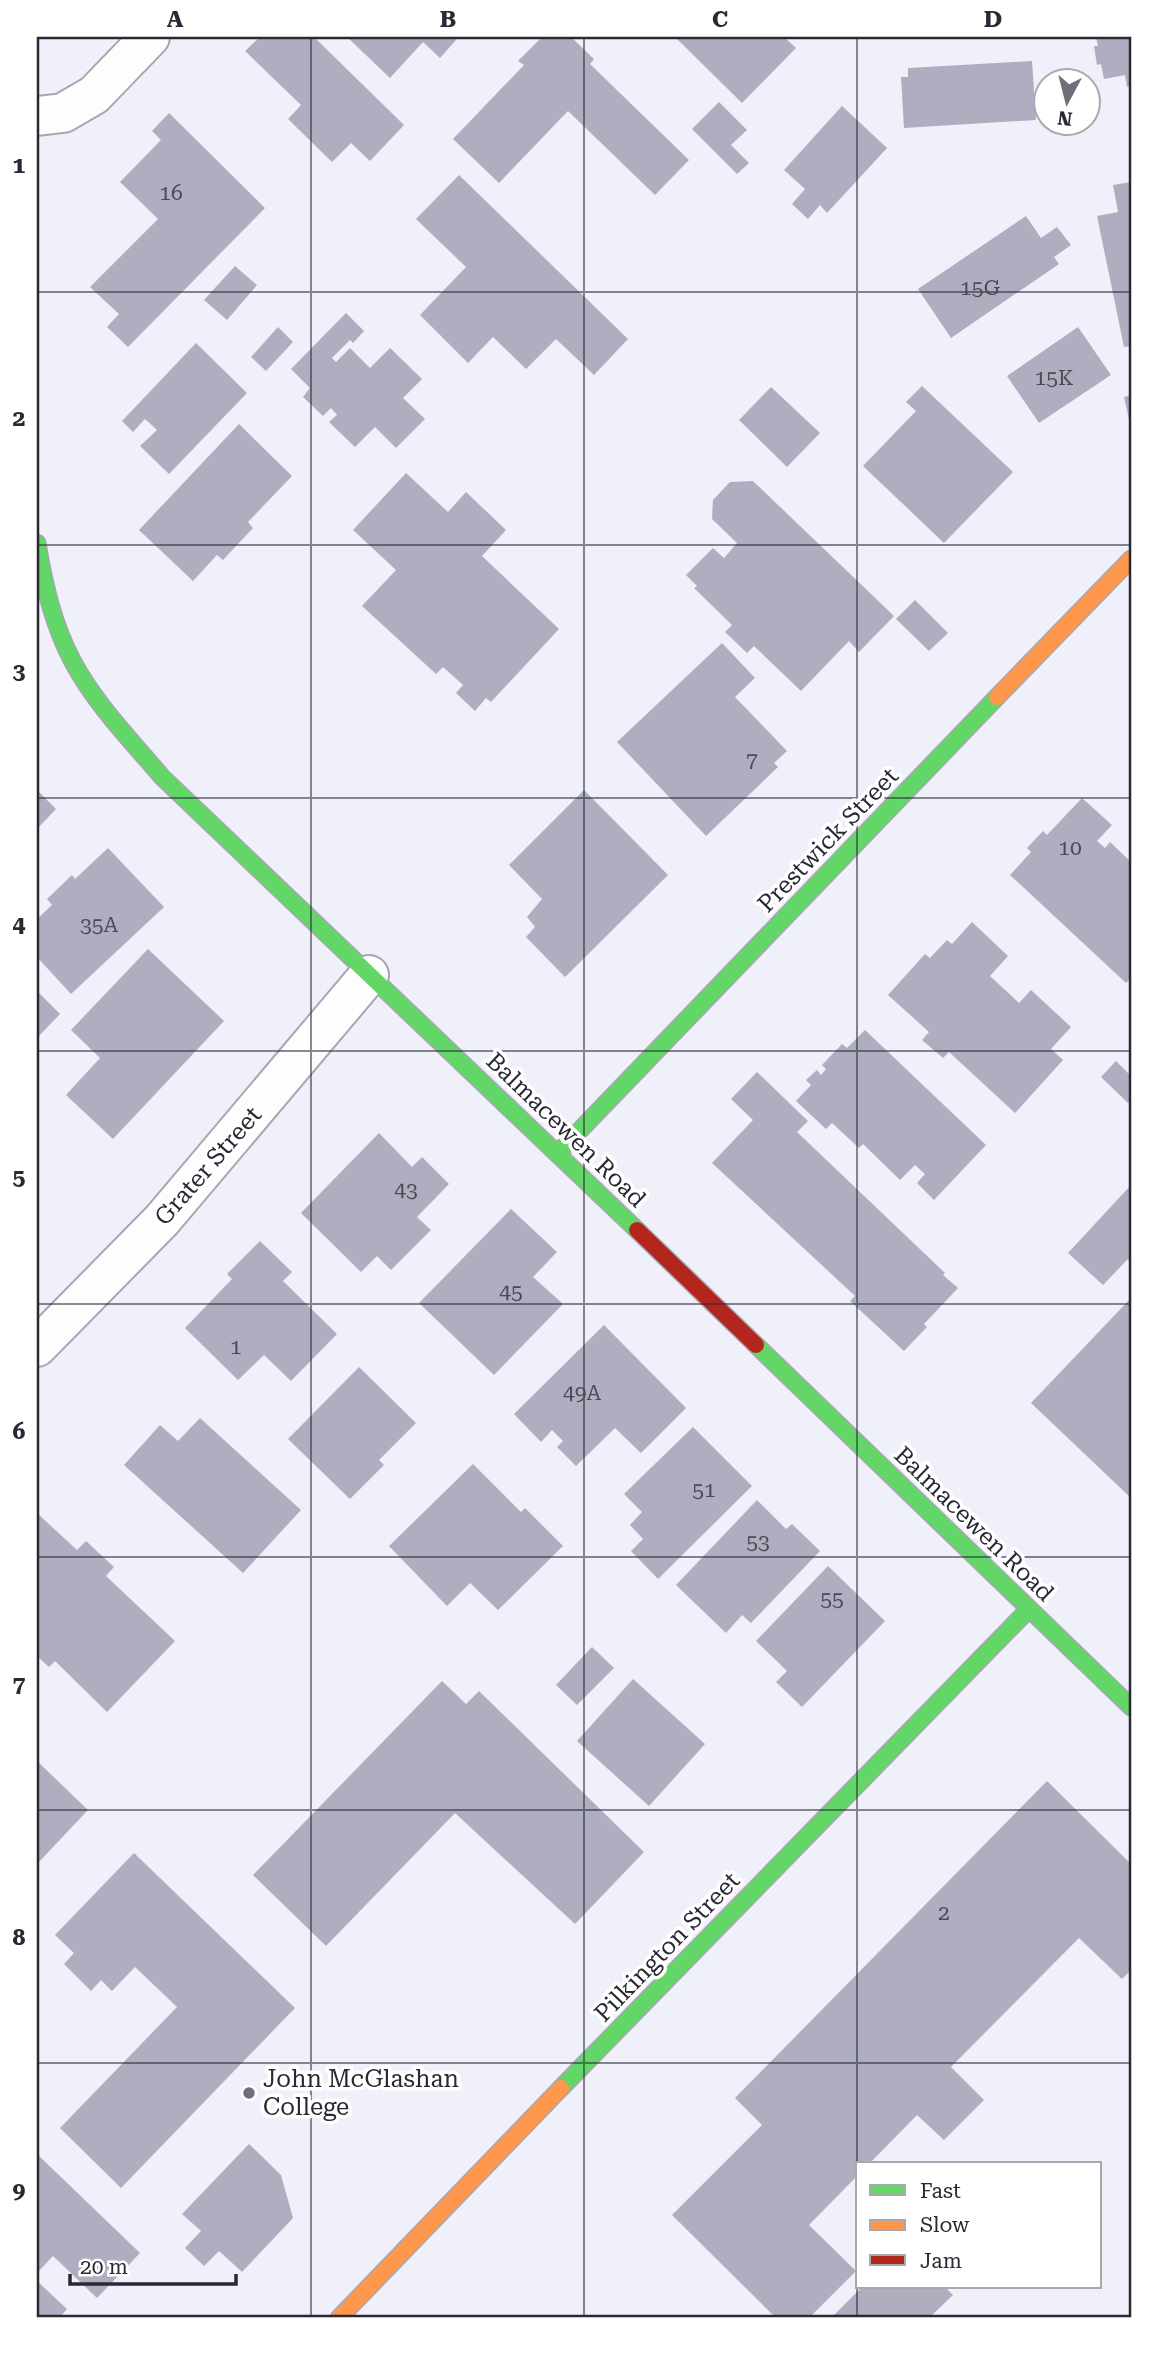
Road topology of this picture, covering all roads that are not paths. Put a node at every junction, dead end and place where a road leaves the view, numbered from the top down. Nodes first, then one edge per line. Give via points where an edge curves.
1 (150, 37) edge
2 (37, 116) edge
3 (37, 543) edge
4 (1131, 559) edge
5 (369, 975) junction
6 (558, 1153) junction
7 (37, 1347) edge
8 (1029, 1609) junction
9 (1131, 1707) edge
10 (339, 2318) edge

1 - 2 street via 94,94 63,113
3 - 5 street, Balmacewen Road via 44,588 72,661 104,709 162,777
4 - 6 street, Prestwick Street
5 - 6 street, Balmacewen Road
5 - 7 street, Grater Street via 162,1220
6 - 8 street, Balmacewen Road
8 - 9 street, Balmacewen Road
8 - 10 street, Pilkington Street

